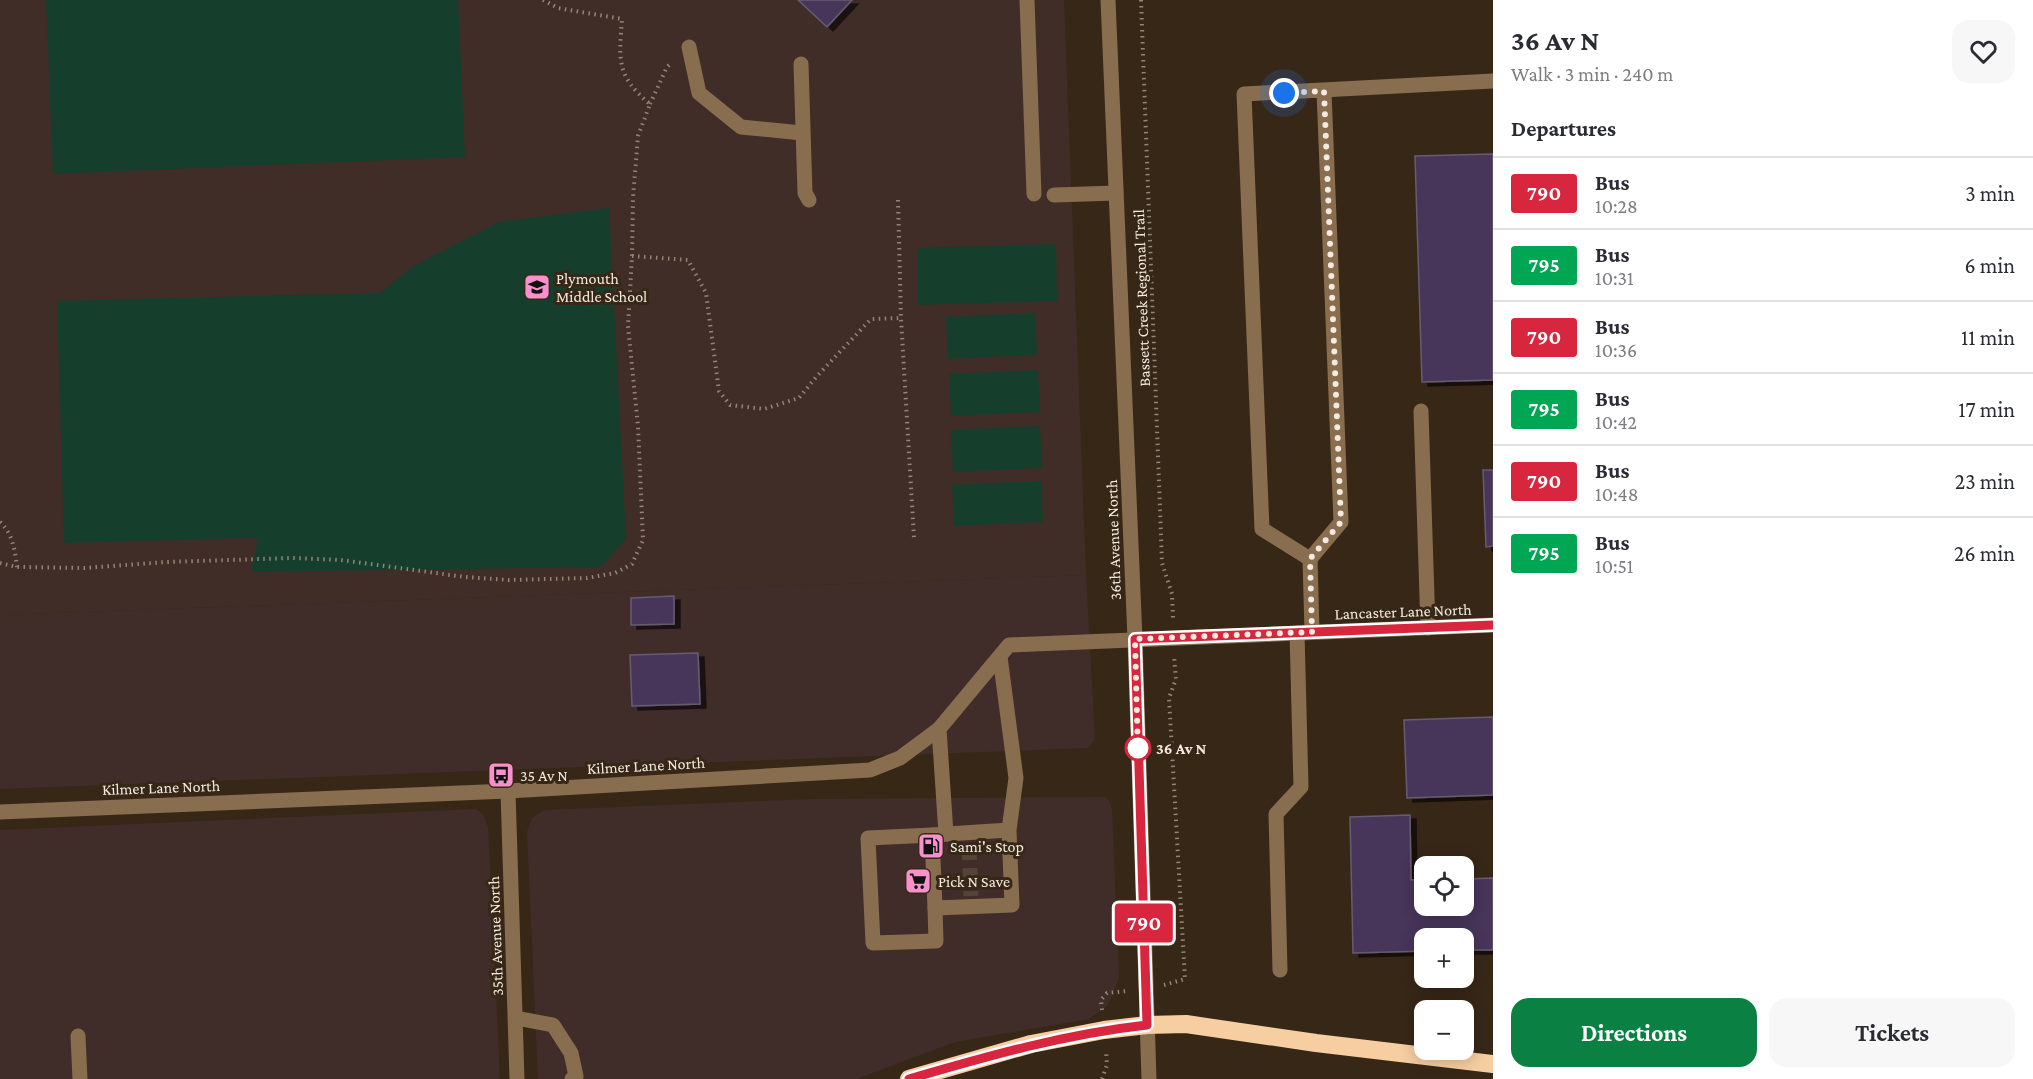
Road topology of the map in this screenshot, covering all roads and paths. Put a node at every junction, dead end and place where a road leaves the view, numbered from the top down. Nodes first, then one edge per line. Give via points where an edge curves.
1 (543, 0) edge
2 (1027, 0) edge
3 (1108, 0) edge
4 (1142, 0) edge
5 (689, 47) joint
6 (801, 64) dead end
7 (1493, 81) edge
8 (1324, 91) junction
9 (650, 104) junction
10 (802, 133) junction
11 (1034, 194) dead end
12 (1116, 194) junction
13 (1054, 195) dead end
14 (809, 200) dead end
15 (898, 200) dead end
16 (632, 256) junction
17 (901, 318) junction
18 (1421, 411) dead end
19 (0, 522) edge
20 (914, 538) dead end
21 (1310, 559) junction
22 (0, 563) edge
23 (17, 567) junction
24 (1172, 594) dead end
25 (1493, 626) edge
26 (1428, 628) junction
27 (1304, 633) junction
28 (1135, 639) junction
29 (1000, 657) junction
30 (939, 729) junction
31 (508, 791) junction
32 (0, 812) edge
33 (1010, 830) junction
34 (939, 834) junction
35 (935, 908) junction
36 (1280, 970) dead end
37 (516, 1018) junction
38 (1147, 1025) junction
39 (78, 1036) dead end
40 (1493, 1064) edge
41 (80, 1079) edge
42 (517, 1079) edge
43 (572, 1079) edge
44 (909, 1079) edge
45 (1149, 1079) edge

1 - 9 path via 558,8 622,19 620,56 624,74
2 - 11 street
3 - 12 street, 36th Avenue North
4 - 24 path, Bassett Creek Regional Trail via 1162,563
5 - 9 path via 667,67
5 - 10 street via 699,93 741,127
6 - 10 street
7 - 8 street
8 - 21 street via 1341,522
8 - 21 street via 1244,94 1262,529
9 - 16 path via 638,136
10 - 14 street via 805,193
12 - 13 street
12 - 28 street, 36th Avenue North
15 - 17 path
16 - 17 path via 688,260 706,294 719,391 730,405 764,409 799,398 871,319
16 - 23 path via 628,326 643,540 632,564 615,573 587,578 510,580 292,558 85,568
17 - 20 path
18 - 26 street
19 - 23 path via 13,544
21 - 27 street
22 - 23 path
25 - 26 street, Lancaster Lane North
26 - 27 street, Lancaster Lane North
27 - 28 street, Lancaster Lane North
27 - 36 street via 1301,787 1276,814
28 - 29 street, Kilmer Lane North via 1009,645
28 - 38 street, 36th Avenue North
29 - 30 street, Kilmer Lane North
29 - 33 street via 1016,777
30 - 31 street, Kilmer Lane North via 900,758 870,770
30 - 34 street
31 - 32 street, Kilmer Lane North
31 - 37 street, 35th Avenue North
33 - 34 street via 969,839
33 - 35 street via 1012,905 971,902
34 - 35 street
34 - 35 street via 868,838 873,944 936,941
37 - 42 street, 35th Avenue North
37 - 43 street via 553,1025 571,1053 576,1076
38 - 40 highway via 1186,1024
38 - 44 highway via 1031,1044
38 - 45 street, 36th Avenue North
39 - 41 street

